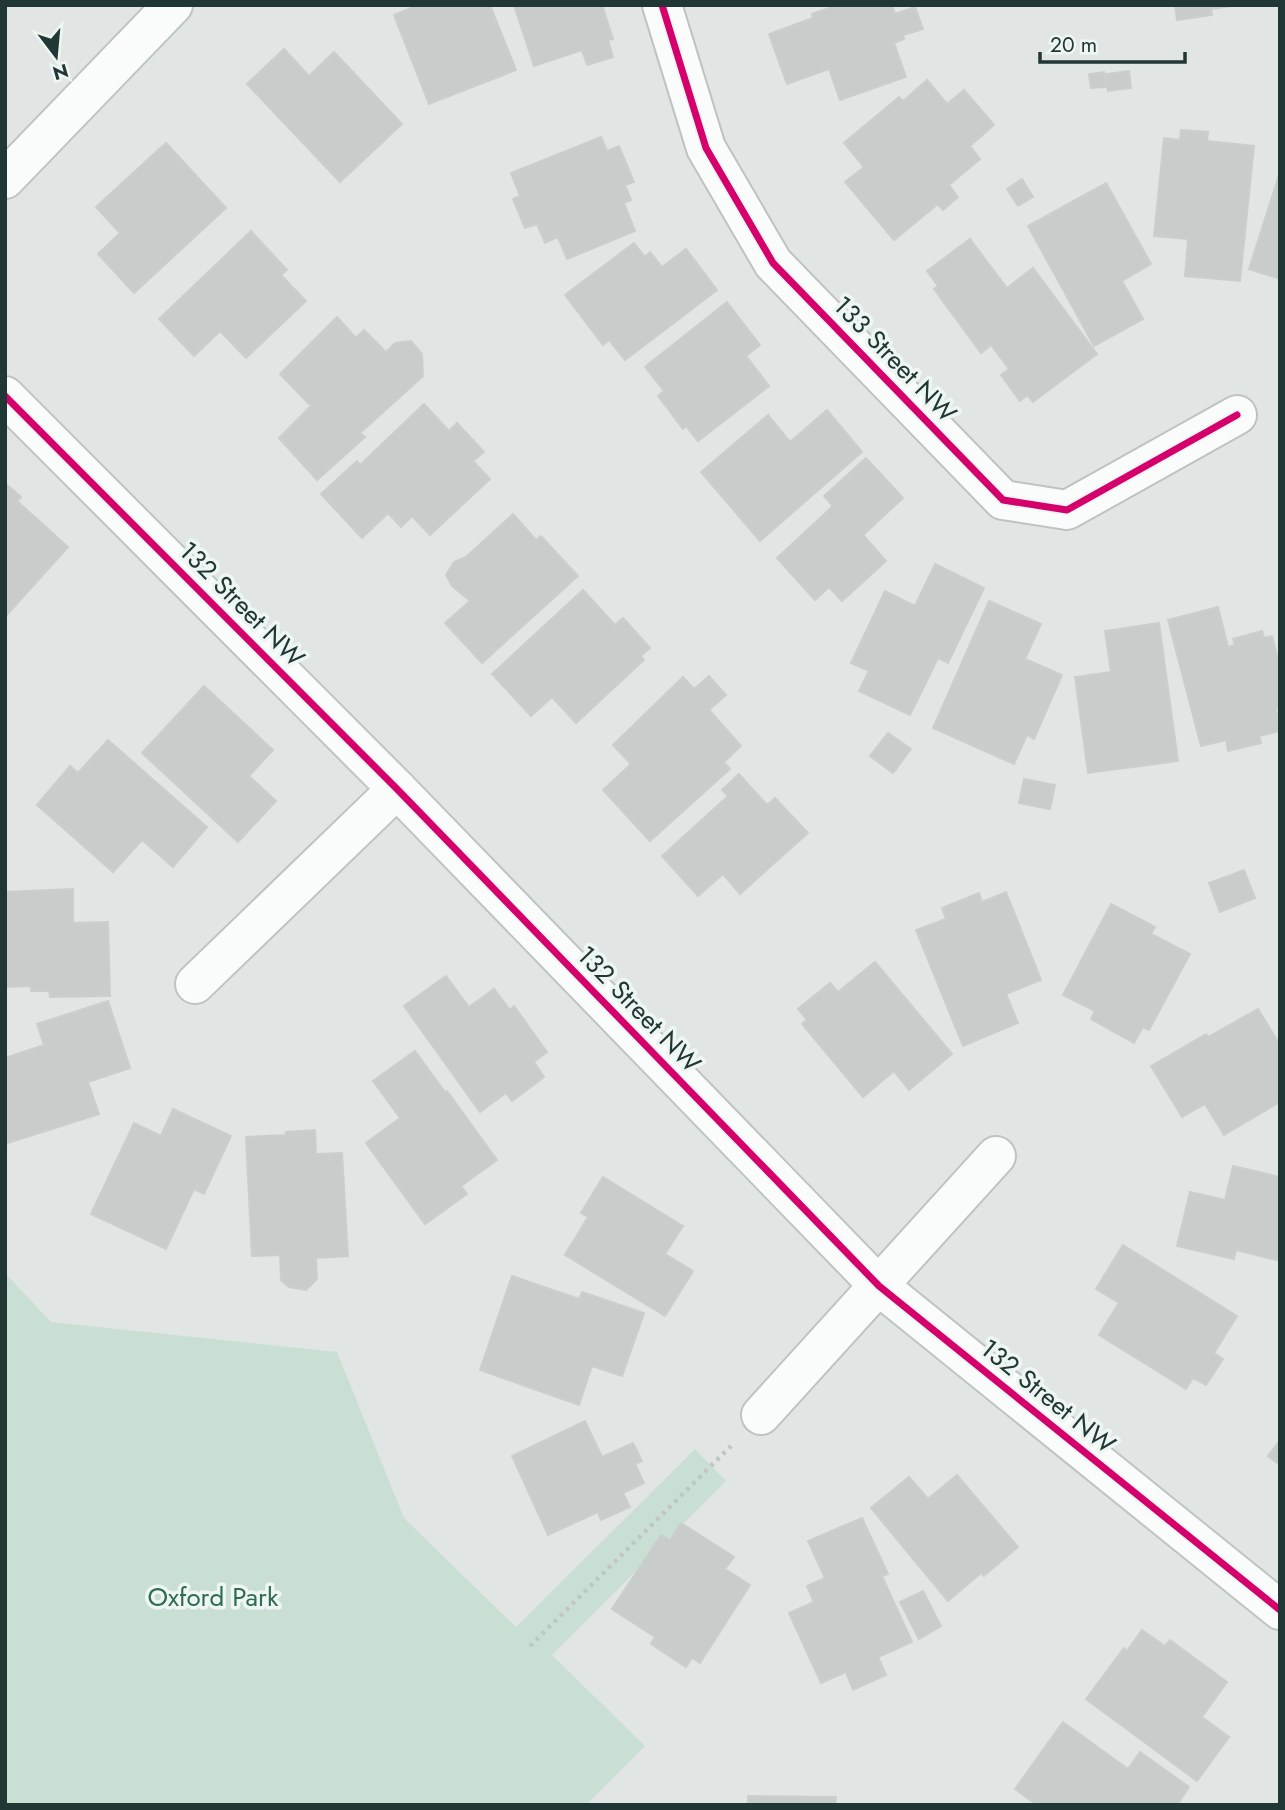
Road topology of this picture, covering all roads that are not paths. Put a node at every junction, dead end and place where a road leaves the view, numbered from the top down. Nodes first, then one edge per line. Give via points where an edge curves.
1 (173, 5) edge
2 (662, 5) edge
3 (5, 179) edge
4 (5, 396) edge
5 (1237, 415) dead end
6 (397, 789) junction
7 (195, 984) dead end
8 (996, 1156) dead end
9 (879, 1286) junction
10 (761, 1415) road end
11 (1280, 1610) edge

1 - 3 street
2 - 5 street, 133 Street NW via 706,148 774,263 1003,500 1067,510
4 - 6 street, 132 Street NW
6 - 7 street
6 - 9 street, 132 Street NW
8 - 9 street
9 - 10 street
9 - 11 street, 132 Street NW

